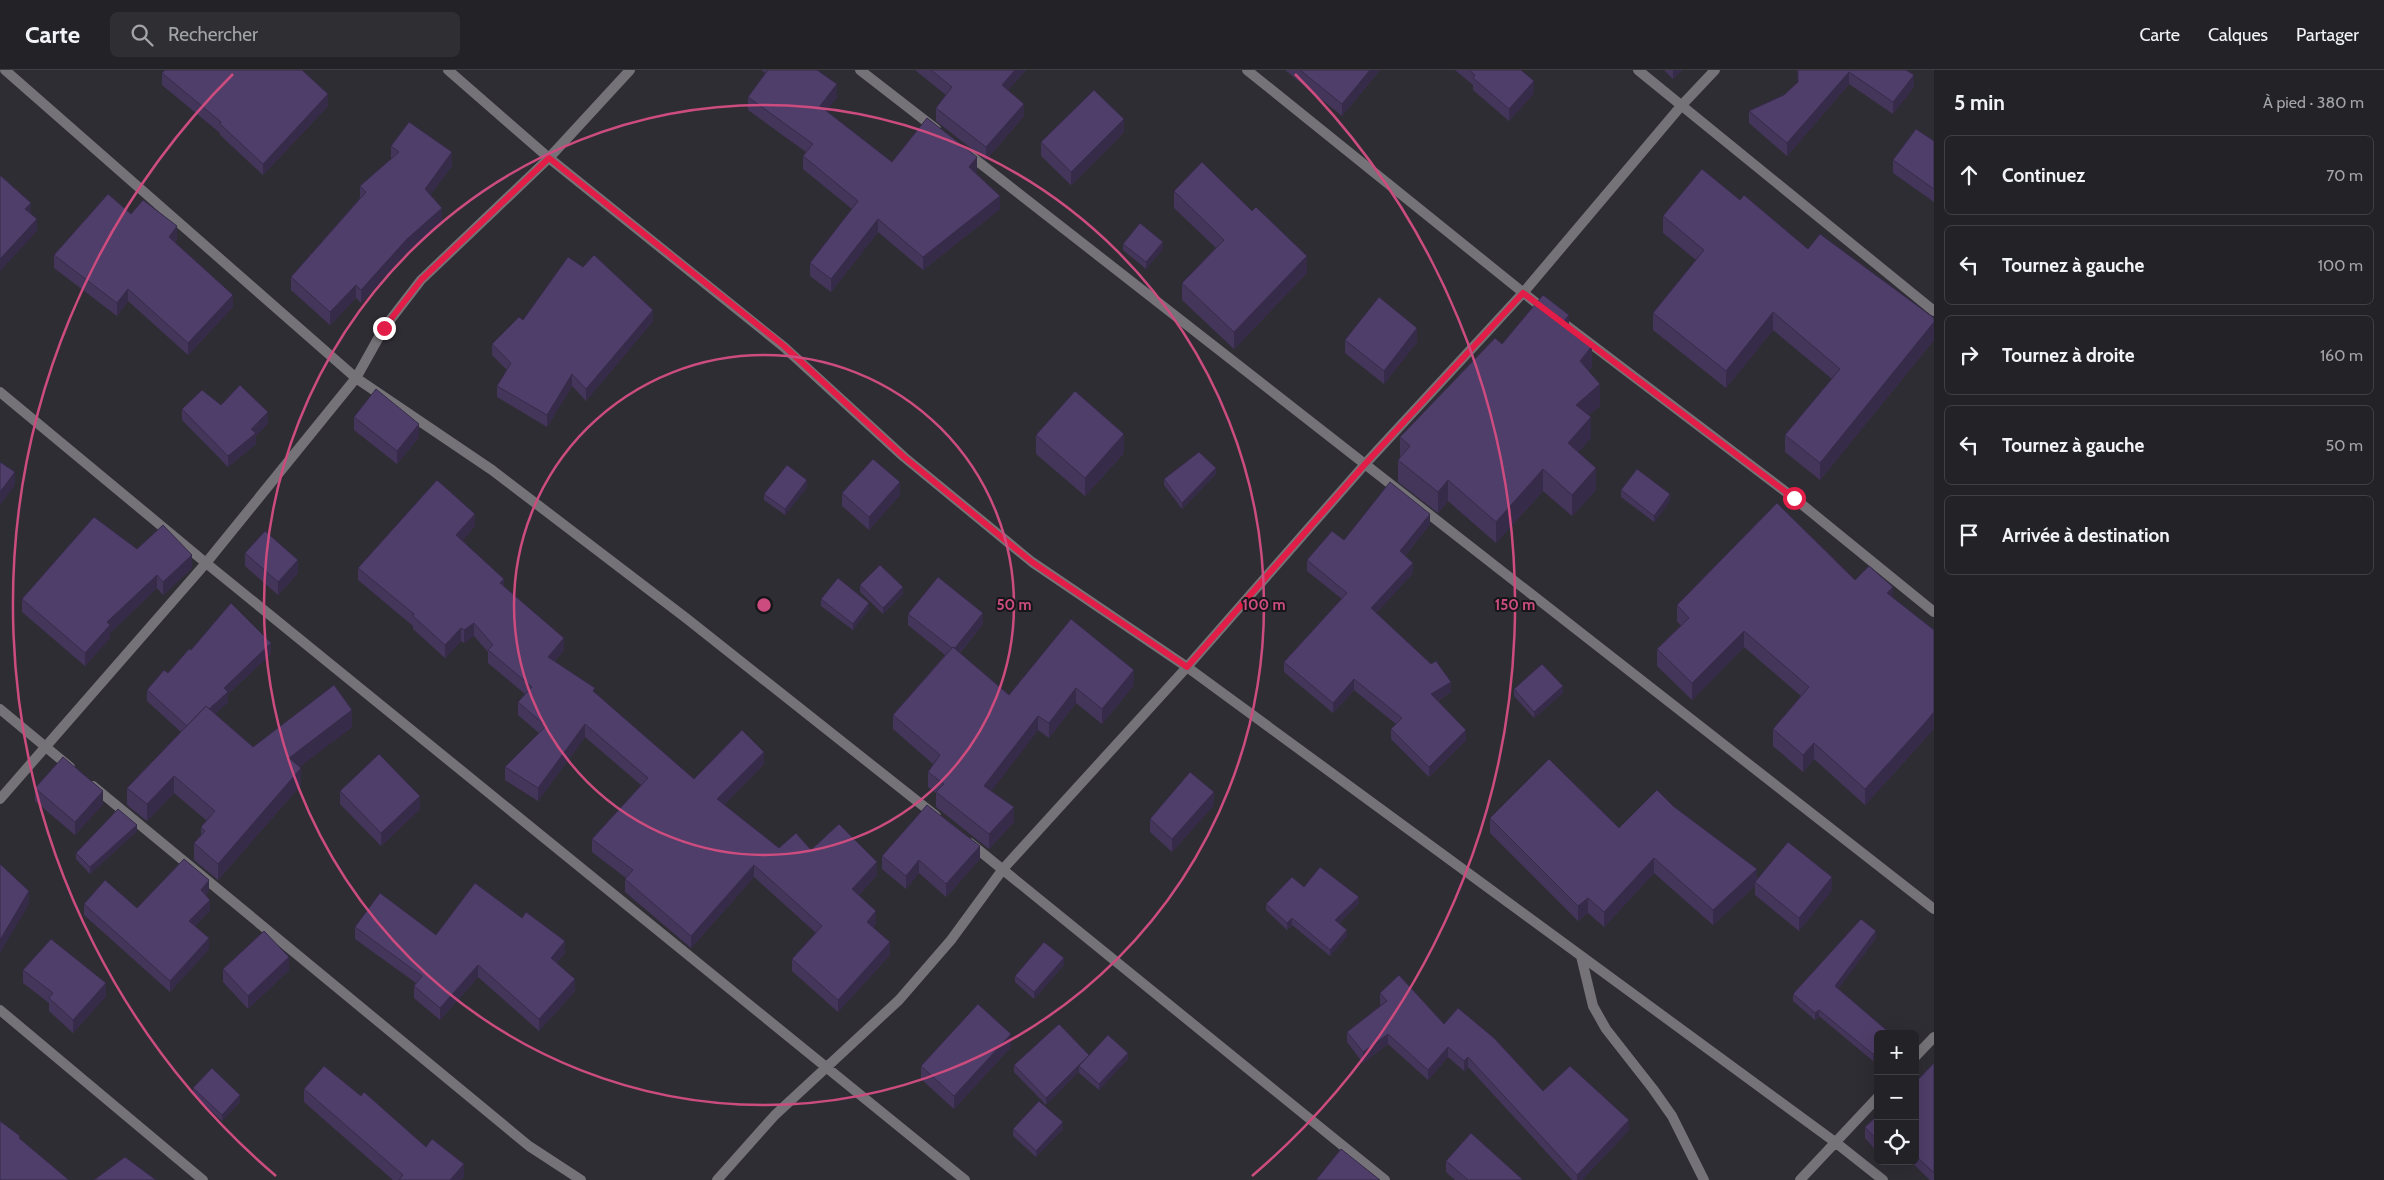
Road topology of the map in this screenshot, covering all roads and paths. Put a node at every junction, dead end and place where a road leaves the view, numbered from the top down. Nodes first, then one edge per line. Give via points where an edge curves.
1 (4, 70) edge
2 (448, 70) edge
3 (630, 70) edge
4 (860, 70) edge
5 (1247, 70) edge
6 (1638, 70) edge
7 (1715, 70) edge
8 (1681, 106) junction
9 (943, 135) edge
10 (959, 147) edge
11 (549, 158) junction
12 (1523, 293) junction
13 (1934, 311) edge
14 (356, 378) junction
15 (0, 392) edge
16 (1366, 463) junction
17 (206, 564) junction
18 (1934, 612) edge
19 (1187, 667) junction
20 (0, 708) edge
21 (47, 748) junction
22 (0, 799) edge
23 (941, 820) edge
24 (964, 838) edge
25 (1003, 869) junction
26 (1934, 909) edge
27 (1580, 956) junction
28 (0, 1010) edge
29 (1934, 1037) edge
30 (1919, 1053) edge
31 (826, 1066) junction
32 (1874, 1101) edge
33 (1835, 1142) junction
34 (203, 1180) edge
35 (581, 1180) edge
36 (717, 1180) edge
37 (965, 1180) edge
38 (1385, 1180) edge
39 (1704, 1180) edge
40 (1800, 1180) edge
41 (1883, 1180) edge

1 - 14 street
2 - 11 street
3 - 11 street
4 - 9 street
5 - 12 street
6 - 8 street
7 - 8 street
8 - 12 street
8 - 13 street
10 - 16 street
11 - 14 street via 421,280 384,328
11 - 19 street via 784,346 904,457 1032,562
12 - 16 street
12 - 18 street via 1794,498
14 - 17 street
14 - 23 street via 523,494
15 - 17 street
16 - 19 street
16 - 26 street
17 - 21 street
17 - 31 street
19 - 25 street
19 - 27 street
20 - 21 street
21 - 22 street
21 - 35 street via 529,1146
24 - 25 street
25 - 31 street via 951,940 899,1000
25 - 38 street
27 - 33 street
27 - 39 street via 1593,1006 1606,1030 1672,1116
28 - 34 street
29 - 30 street
31 - 36 street via 775,1115
31 - 37 street
32 - 33 street
33 - 40 street
33 - 41 street

